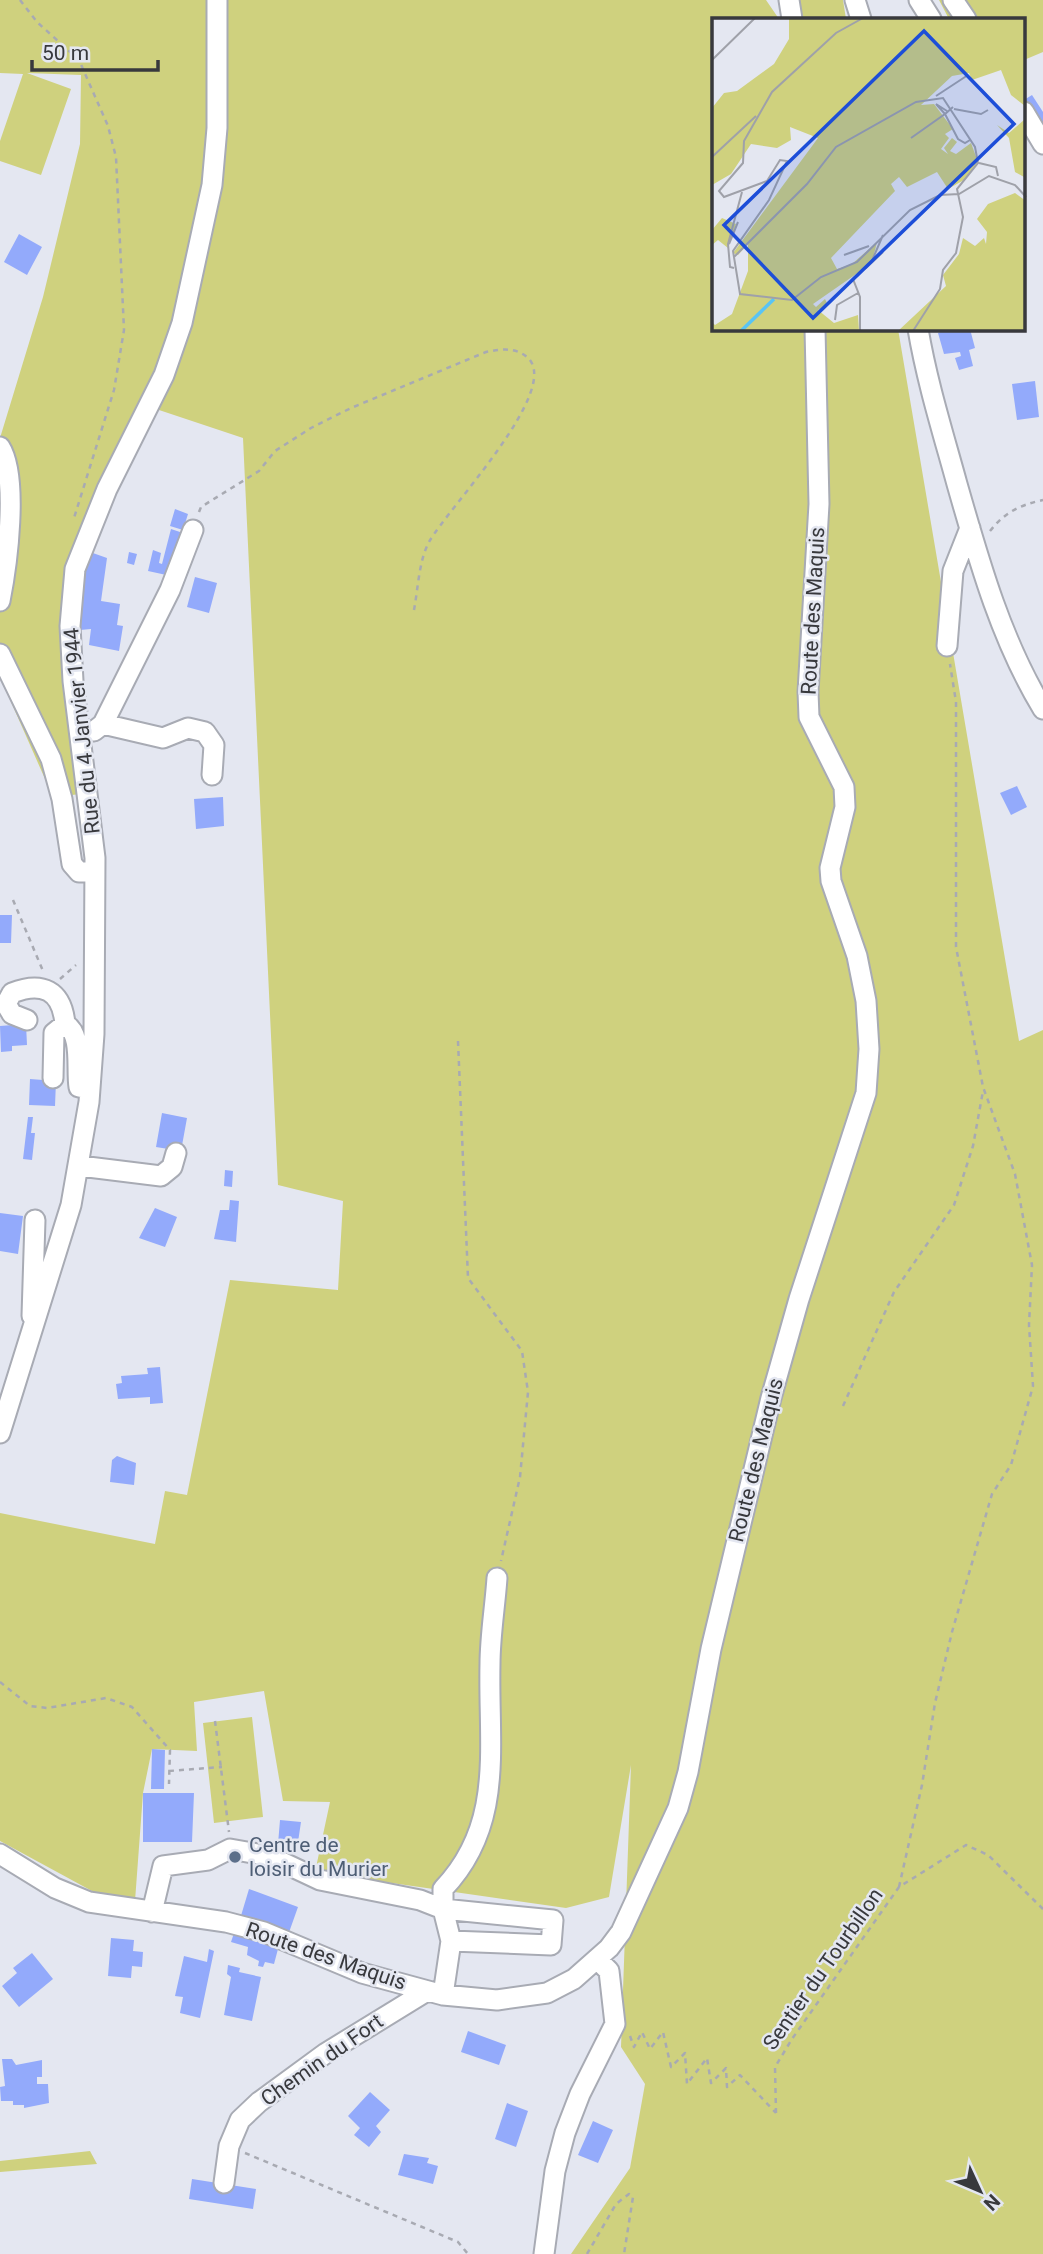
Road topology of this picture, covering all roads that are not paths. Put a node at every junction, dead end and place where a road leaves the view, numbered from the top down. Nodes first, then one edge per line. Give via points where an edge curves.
1 (217, 0) edge
2 (789, 0) edge
3 (855, 0) edge
4 (919, 0) edge
5 (953, 0) edge
6 (792, 18) edge
7 (860, 18) edge
8 (930, 18) edge
9 (965, 18) edge
10 (1026, 115) edge
11 (1043, 144) edge
12 (815, 331) edge
13 (918, 331) edge
14 (0, 447) edge
15 (193, 530) road end
16 (972, 537) junction
17 (1, 590) edge
18 (947, 646) road end
19 (0, 654) edge
20 (1043, 709) edge
21 (103, 724) junction
22 (80, 739) junction
23 (212, 775) dead end
24 (93, 872) junction
25 (27, 1020) dead end
26 (65, 1024) junction
27 (53, 1077) dead end
28 (90, 1089) junction
29 (176, 1153) dead end
30 (80, 1166) junction
31 (35, 1220) dead end
32 (34, 1326) junction
33 (0, 1433) edge
34 (497, 1578) road end
35 (0, 1854) edge
36 (443, 1909) junction
37 (152, 1912) junction
38 (451, 1941) junction
39 (598, 1960) junction
40 (435, 1993) junction
41 (225, 2168) road end
42 (544, 2254) edge

1 - 22 street, Rue du 4 Janvier 1944 via 212,185 185,310 164,375 107,489 75,569 70,626
2 - 6 street
3 - 7 street
4 - 8 street
5 - 9 street
10 - 11 street
12 - 39 street, Route des Maquis via 819,504 809,716 844,787 845,807 830,868 866,1001 866,1093 771,1398 713,1636 678,1808 621,1932
13 - 16 street
14 - 17 street via 9,466 9,544
15 - 21 street via 170,590
16 - 18 street via 953,571
16 - 20 street via 1014,653
19 - 24 street via 51,759 72,864 79,872
21 - 22 street
21 - 23 street via 163,738 188,728 205,732 214,746
22 - 24 street, Rue du 4 Janvier 1944 via 94,845
24 - 28 street, Rue du 4 Janvier 1944
25 - 26 street via 12,1014 6,1004 12,993 31,987 55,995
26 - 27 street via 54,1033
26 - 28 street via 75,1037 79,1087
28 - 30 street, Rue du 4 Janvier 1944
29 - 30 street via 172,1167 161,1176
30 - 32 street, Rue du 4 Janvier 1944
31 - 32 street via 30,1305
32 - 33 street, Rue du 4 Janvier 1944
34 - 36 street via 490,1661 488,1805 461,1870 443,1889
35 - 37 street, Route des Maquis via 55,1888 89,1902
36 - 37 street via 320,1880 270,1856 230,1849 208,1860 163,1866
36 - 38 street
36 - 38 street via 553,1920 551,1945
37 - 40 street, Route des Maquis via 264,1932 341,1965
38 - 40 street
39 - 40 street, Route des Maquis via 547,1993 497,2000
39 - 42 street via 609,1971 615,2024 565,2133
40 - 41 street, Chemin du Fort via 348,2039 276,2088 240,2120

